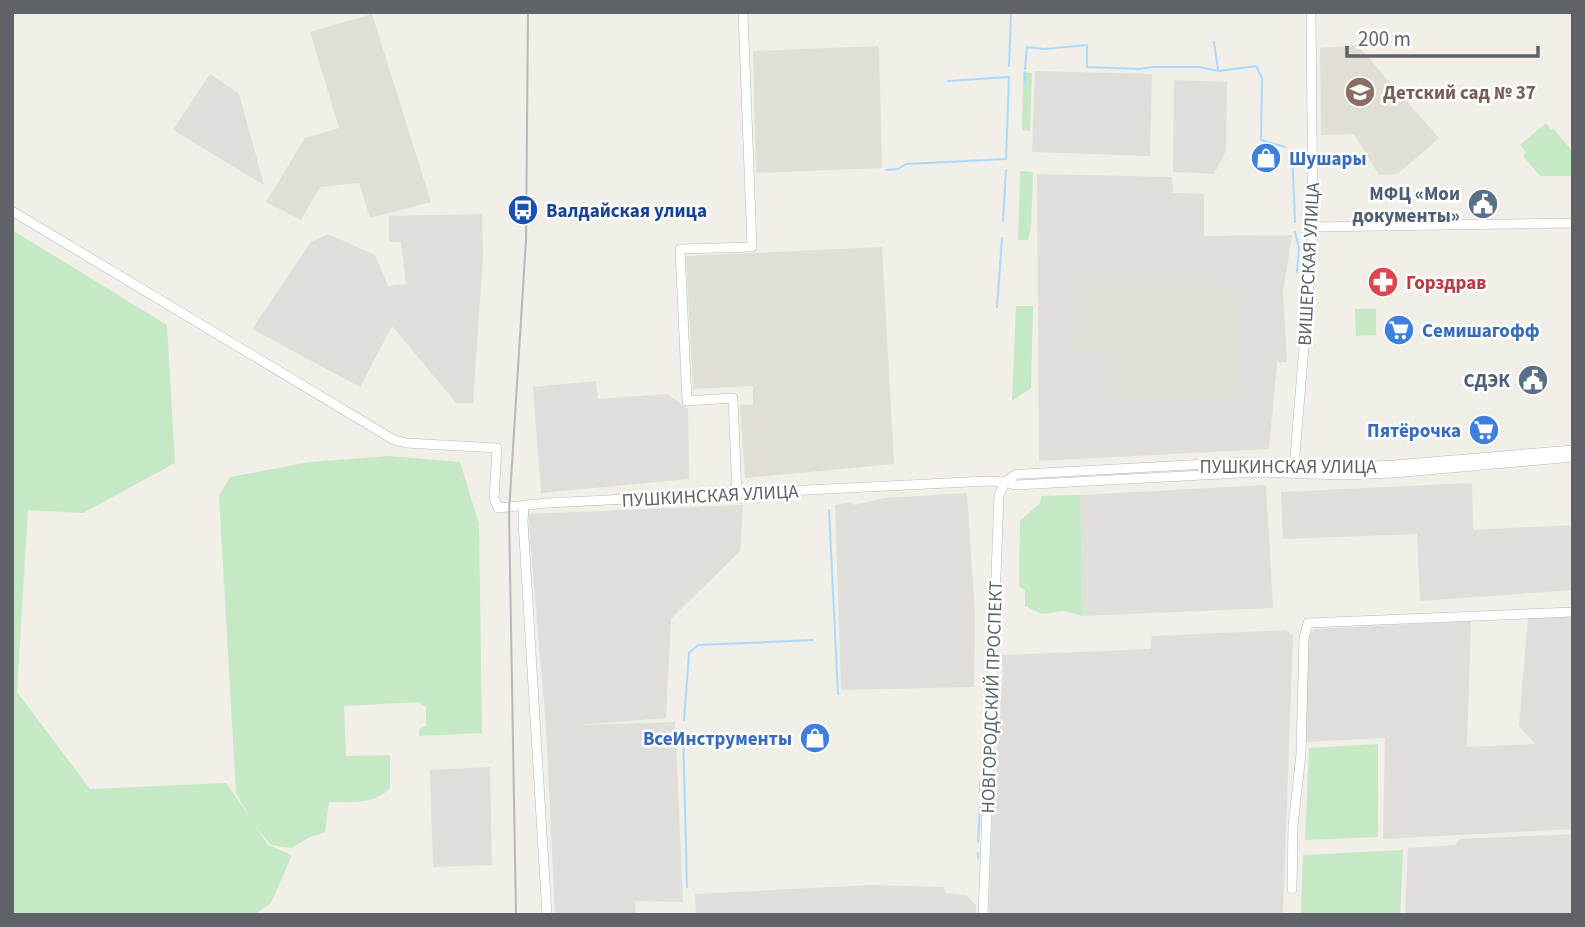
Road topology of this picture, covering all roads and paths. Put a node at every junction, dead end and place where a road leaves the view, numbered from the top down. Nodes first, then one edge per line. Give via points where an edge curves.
1 (743, 12) edge
2 (1311, 12) edge
3 (12, 211) edge
4 (1573, 223) edge
5 (1314, 227) junction
6 (1573, 450) edge
7 (1573, 457) edge
8 (1294, 469) junction
9 (1005, 482) junction
10 (737, 494) junction
11 (524, 505) junction
12 (1573, 612) edge
13 (1292, 889) dead end
14 (547, 915) edge
15 (983, 915) edge

1 - 10 street via 752,247 680,249 687,401 733,398
2 - 5 street, ВИШЕРСКАЯ УЛИЦА
3 - 11 street, ПУШКИНСКАЯ УЛИЦА via 394,440 497,448 494,498 498,508
4 - 5 street
5 - 8 street, ВИШЕРСКАЯ УЛИЦА
6 - 8 street, ПУШКИНСКАЯ УЛИЦА via 1422,464
7 - 8 street, ПУШКИНСКАЯ УЛИЦА via 1420,472 1343,475
8 - 9 street, ПУШКИНСКАЯ УЛИЦА
9 - 10 street, ПУШКИНСКАЯ УЛИЦА
9 - 15 street, НОВГОРОДСКИЙ ПРОСПЕКТ via 999,496
10 - 11 street, ПУШКИНСКАЯ УЛИЦА
11 - 14 street
12 - 13 street via 1308,624

